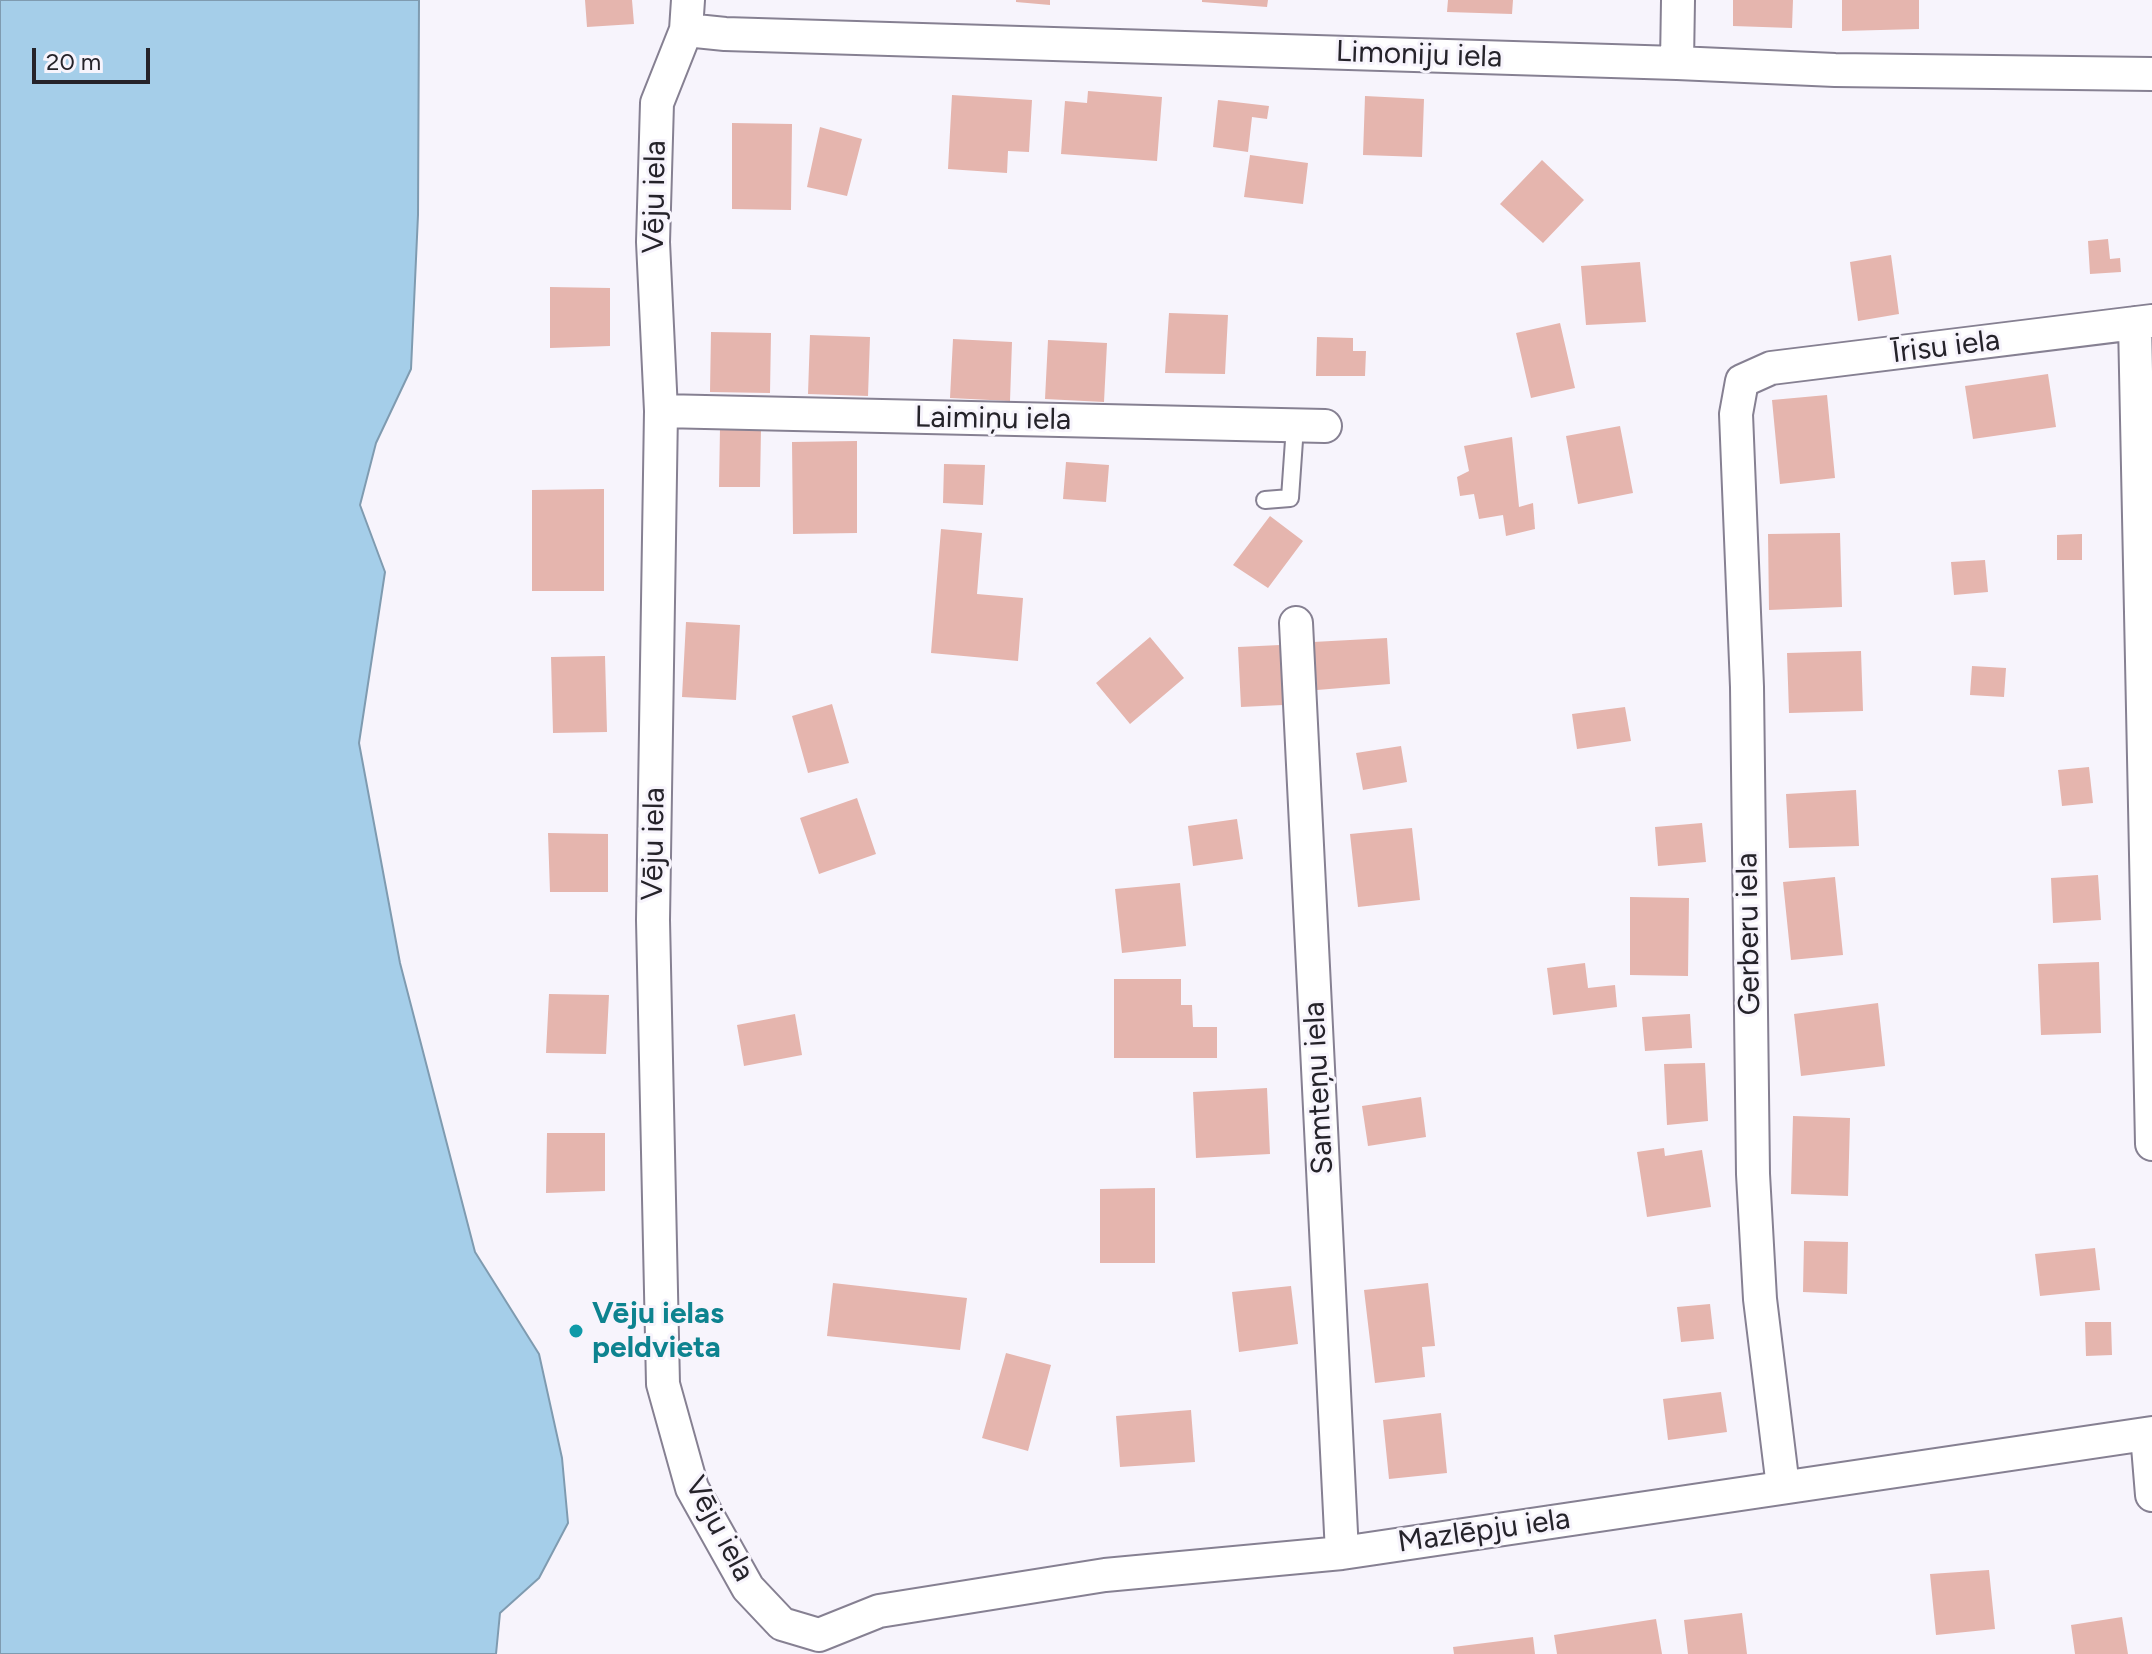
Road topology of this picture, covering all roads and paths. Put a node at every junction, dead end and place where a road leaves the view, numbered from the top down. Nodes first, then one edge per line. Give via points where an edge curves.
1 (1678, 0) edge
2 (687, 15) edge
3 (1677, 63) junction
4 (2152, 74) edge
5 (2143, 322) edge
6 (1742, 381) joint
7 (661, 411) junction
8 (1310, 426) joint
9 (1265, 500) dead end
10 (1296, 623) dead end
11 (2152, 1144) edge
12 (2149, 1433) edge
13 (1783, 1487) junction
14 (2152, 1495) edge
15 (1342, 1553) junction
16 (816, 1645) edge

1 - 3 street
2 - 3 street, Limoniju iela via 741,35
2 - 7 street, Vēju iela via 657,103 653,242
3 - 4 street, Limoniju iela
5 - 6 street, Īrisu iela via 1771,368
5 - 11 street
6 - 13 street, Gerberu iela via 1736,414 1747,687 1753,1174 1760,1299
7 - 8 street, Laimiņu iela
7 - 16 street, Vēju iela via 653,920 663,1384 692,1488 748,1588 782,1624
8 - 9 lane via 1290,498
10 - 15 street, Samteņu iela
12 - 13 street, Mazlēpju iela
12 - 14 street
13 - 15 street, Mazlēpju iela
15 - 16 street, Mazlēpju iela via 1105,1575 879,1611

